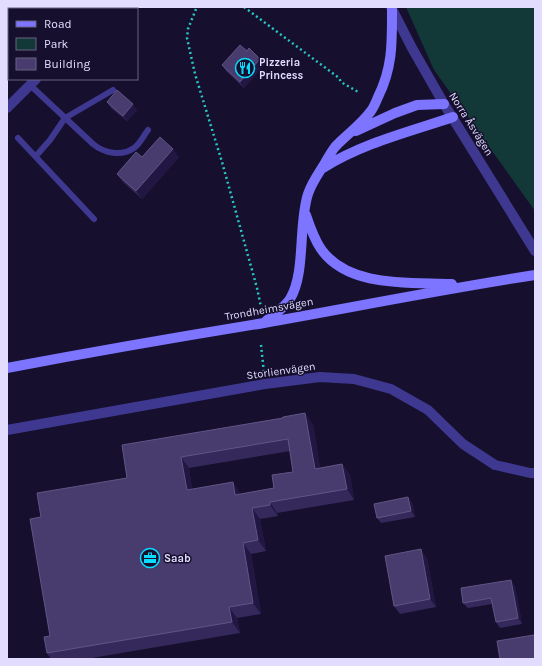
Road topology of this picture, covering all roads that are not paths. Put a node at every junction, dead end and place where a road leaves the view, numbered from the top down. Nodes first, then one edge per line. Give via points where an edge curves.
1 (391, 8) edge
2 (33, 82) edge
3 (113, 90) dead end
4 (444, 104) junction
5 (7, 108) edge
6 (453, 117) junction
7 (66, 118) junction
8 (148, 130) dead end
9 (351, 134) junction
10 (18, 138) dead end
11 (36, 156) junction
12 (322, 169) junction
13 (305, 212) junction
14 (94, 219) dead end
15 (535, 251) edge
16 (535, 275) edge
17 (470, 285) junction
18 (264, 323) junction
19 (7, 368) edge
20 (7, 430) edge
21 (535, 473) edge

1 - 4 street, Norra Åsvägen
1 - 9 main road via 390,68 372,110
2 - 5 street
2 - 7 lane
3 - 7 lane
4 - 6 street, Norra Åsvägen
4 - 9 main road via 417,105
6 - 12 main road via 362,147
6 - 15 street, Norra Åsvägen
7 - 8 lane via 92,144 107,152 117,153 135,147
7 - 11 lane
9 - 12 main road via 334,148
10 - 11 lane
11 - 14 lane
12 - 13 main road via 314,180
13 - 17 main road via 321,249 333,262 348,271 386,281
13 - 18 main road via 296,286 280,311
16 - 17 main road, Trondheimsvägen
17 - 18 main road, Trondheimsvägen
18 - 19 main road, Trondheimsvägen
20 - 21 street, Storlienvägen via 265,384 320,377 354,379 391,389 428,410 463,444 495,465

